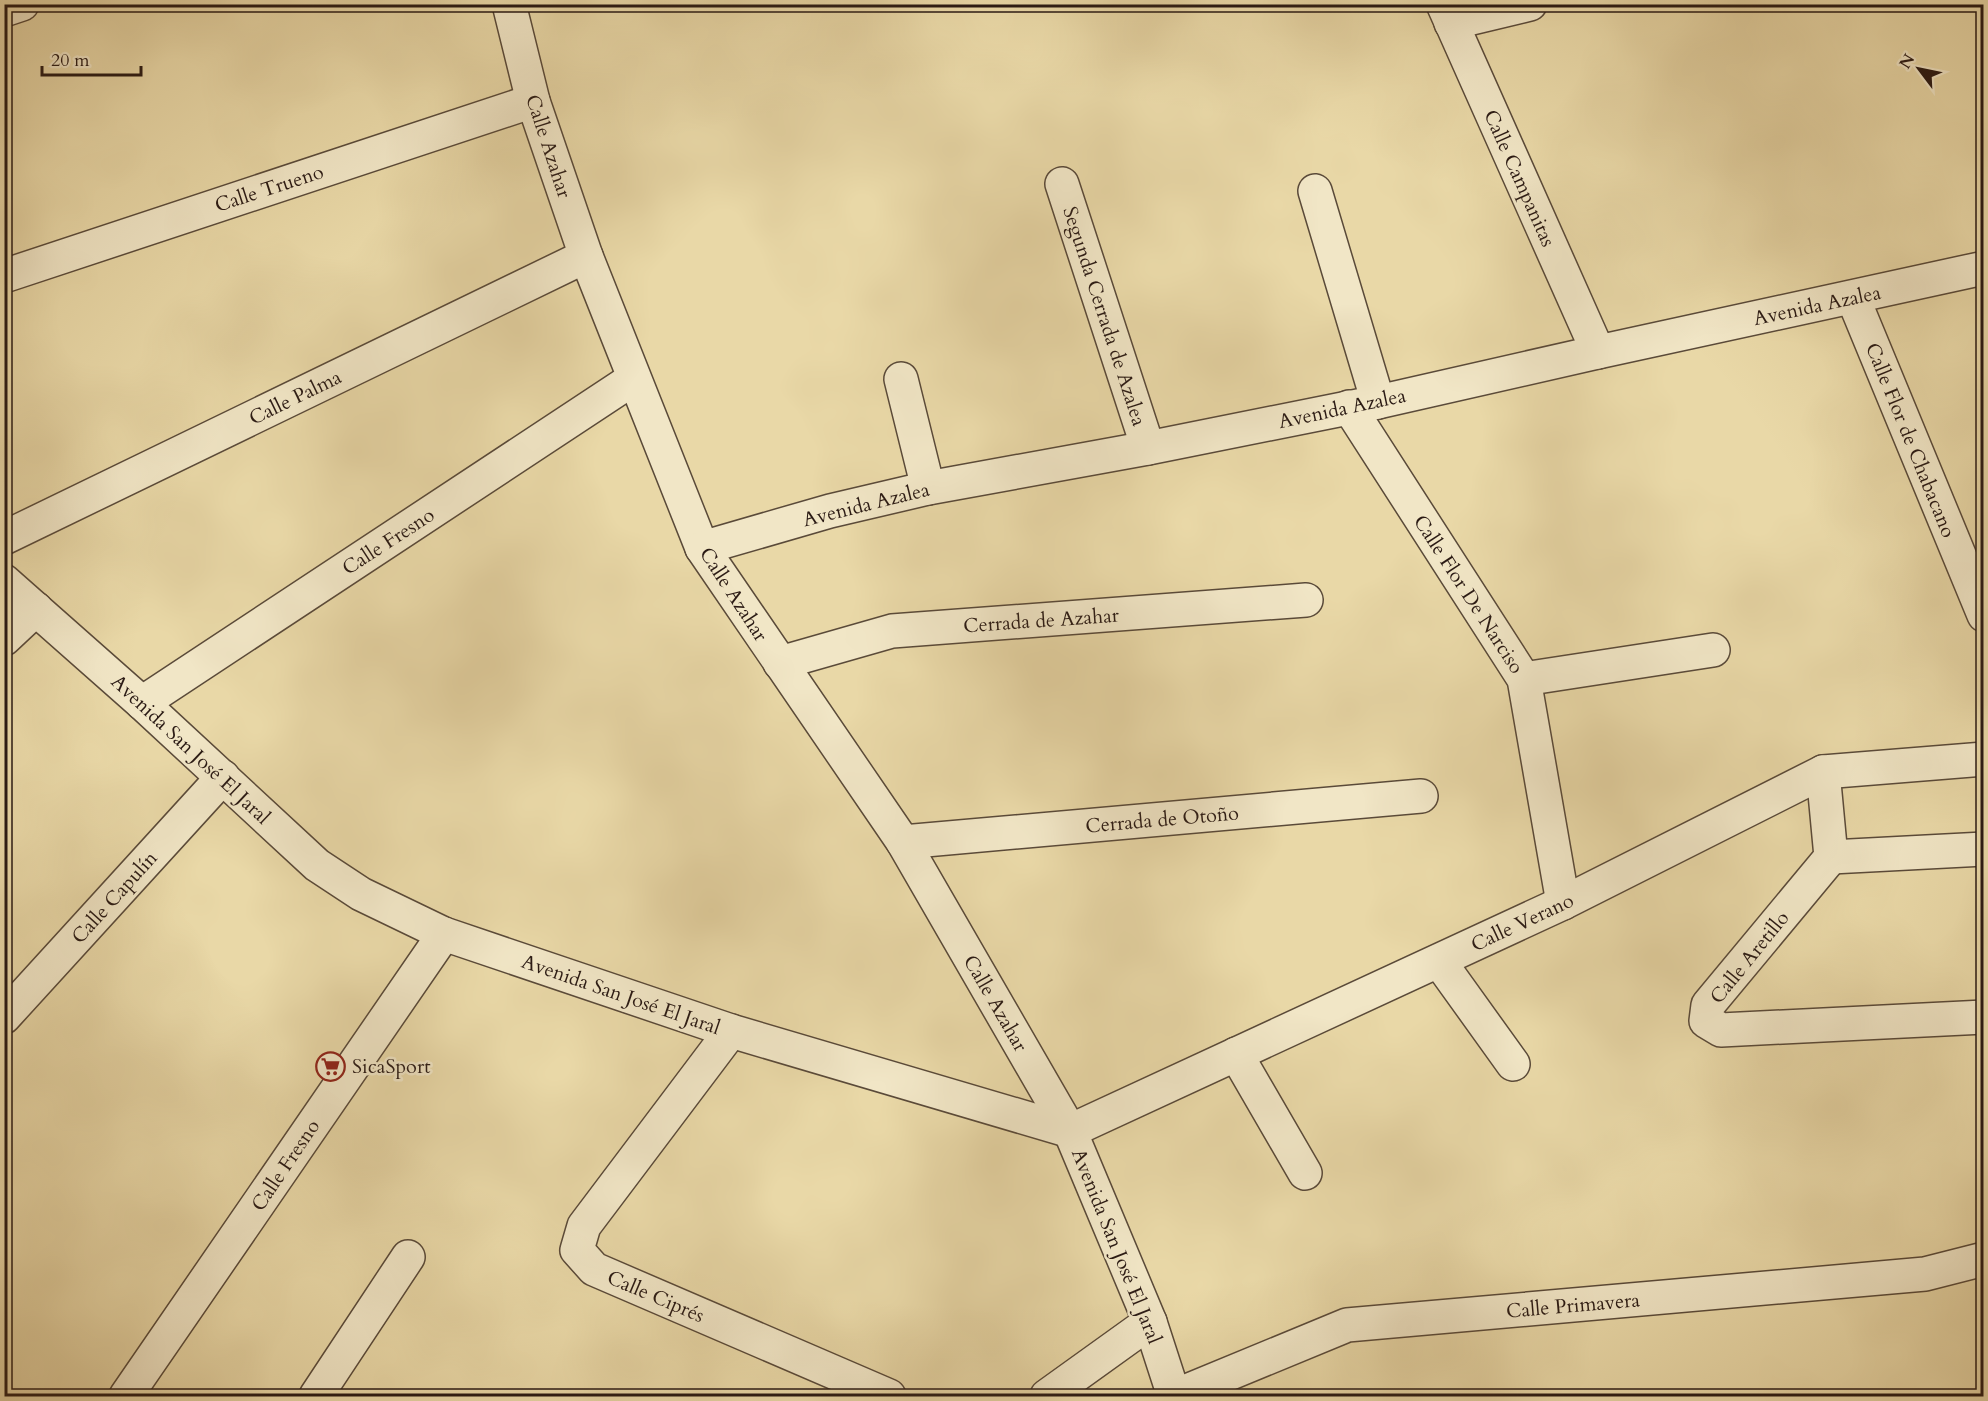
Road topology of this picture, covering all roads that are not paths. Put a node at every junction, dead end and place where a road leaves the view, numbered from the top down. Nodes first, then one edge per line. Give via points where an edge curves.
1 (22, 4) edge
2 (509, 4) edge
3 (1530, 4) edge
4 (4, 9) edge
5 (1447, 14) edge
6 (533, 101) junction
7 (1062, 184) dead end
8 (1315, 191) dead end
9 (586, 256) junction
10 (1983, 268) edge
11 (4, 276) edge
12 (1853, 298) junction
13 (1598, 352) junction
14 (633, 379) junction
15 (901, 379) dead end
16 (1363, 404) junction
17 (1148, 448) junction
18 (928, 488) junction
19 (4, 538) edge
20 (702, 549) junction
21 (4, 581) edge
22 (1306, 600) dead end
23 (36, 609) junction
24 (1983, 615) edge
25 (4, 639) edge
26 (1713, 650) dead end
27 (780, 663) junction
28 (1524, 680) junction
29 (142, 703) junction
30 (1983, 759) edge
31 (1823, 772) junction
32 (223, 777) junction
33 (1421, 796) dead end
34 (903, 842) junction
35 (1983, 849) edge
36 (1831, 857) junction
37 (1563, 903) junction
38 (444, 934) junction
39 (1439, 961) junction
40 (4, 1017) edge
41 (1983, 1017) edge
42 (730, 1031) junction
43 (1236, 1054) junction
44 (1513, 1064) dead end
45 (1070, 1131) junction
46 (1305, 1173) dead end
47 (408, 1257) dead end
48 (1983, 1260) edge
49 (1150, 1322) junction
50 (126, 1396) edge
51 (316, 1396) edge
52 (889, 1396) edge
53 (1047, 1396) edge
54 (1174, 1396) edge

1 - 4 street
2 - 6 street, Calle Azahar
3 - 5 street
5 - 13 street, Calle Campanitas
6 - 9 street, Calle Azahar
6 - 11 street, Calle Trueno
7 - 17 street, Segunda Cerrada de Azalea
8 - 16 street, Calle Flor De Narciso
9 - 14 street, Calle Azahar
9 - 19 street, Calle Palma
10 - 12 street, Avenida Azalea
12 - 13 street, Avenida Azalea
12 - 24 street, Calle Flor de Chabacano
13 - 16 street, Avenida Azalea
14 - 20 street, Calle Azahar
14 - 29 street, Calle Fresno
15 - 18 street
16 - 17 street, Avenida Azalea
16 - 28 street, Calle Flor De Narciso
17 - 18 street, Avenida Azalea
18 - 20 street, Avenida Azalea via 830,511
20 - 27 street, Calle Azahar
21 - 23 street, Avenida San José El Jaral
22 - 27 street, Cerrada de Azahar via 892,631
23 - 25 street
23 - 29 street, Avenida San José El Jaral
26 - 28 street
27 - 34 street, Calle Azahar
28 - 37 street, Calle Flor De Narciso
29 - 32 street, Avenida San José El Jaral
30 - 31 street, Calle Verano
31 - 36 street
31 - 37 street, Calle Verano
32 - 38 street, Avenida San José El Jaral via 317,865 361,894
32 - 40 street, Calle Capulín
33 - 34 street, Cerrada de Otoño
34 - 45 street, Calle Azahar
35 - 36 street
36 - 41 street, Calle Aretillo via 1708,1005 1706,1021 1721,1030
37 - 39 street, Calle Verano
38 - 42 street, Avenida San José El Jaral
38 - 50 street, Calle Fresno
39 - 43 street, Calle Verano
39 - 44 street
42 - 45 street, Avenida San José El Jaral
42 - 52 street, Calle Ciprés via 584,1226 577,1250 594,1269
43 - 45 street, Calle Verano
43 - 46 street
45 - 49 street, Avenida San José El Jaral
47 - 51 street
48 - 54 street, Calle Primavera via 1925,1274 1347,1325
49 - 53 street
49 - 54 street, Avenida San José El Jaral

